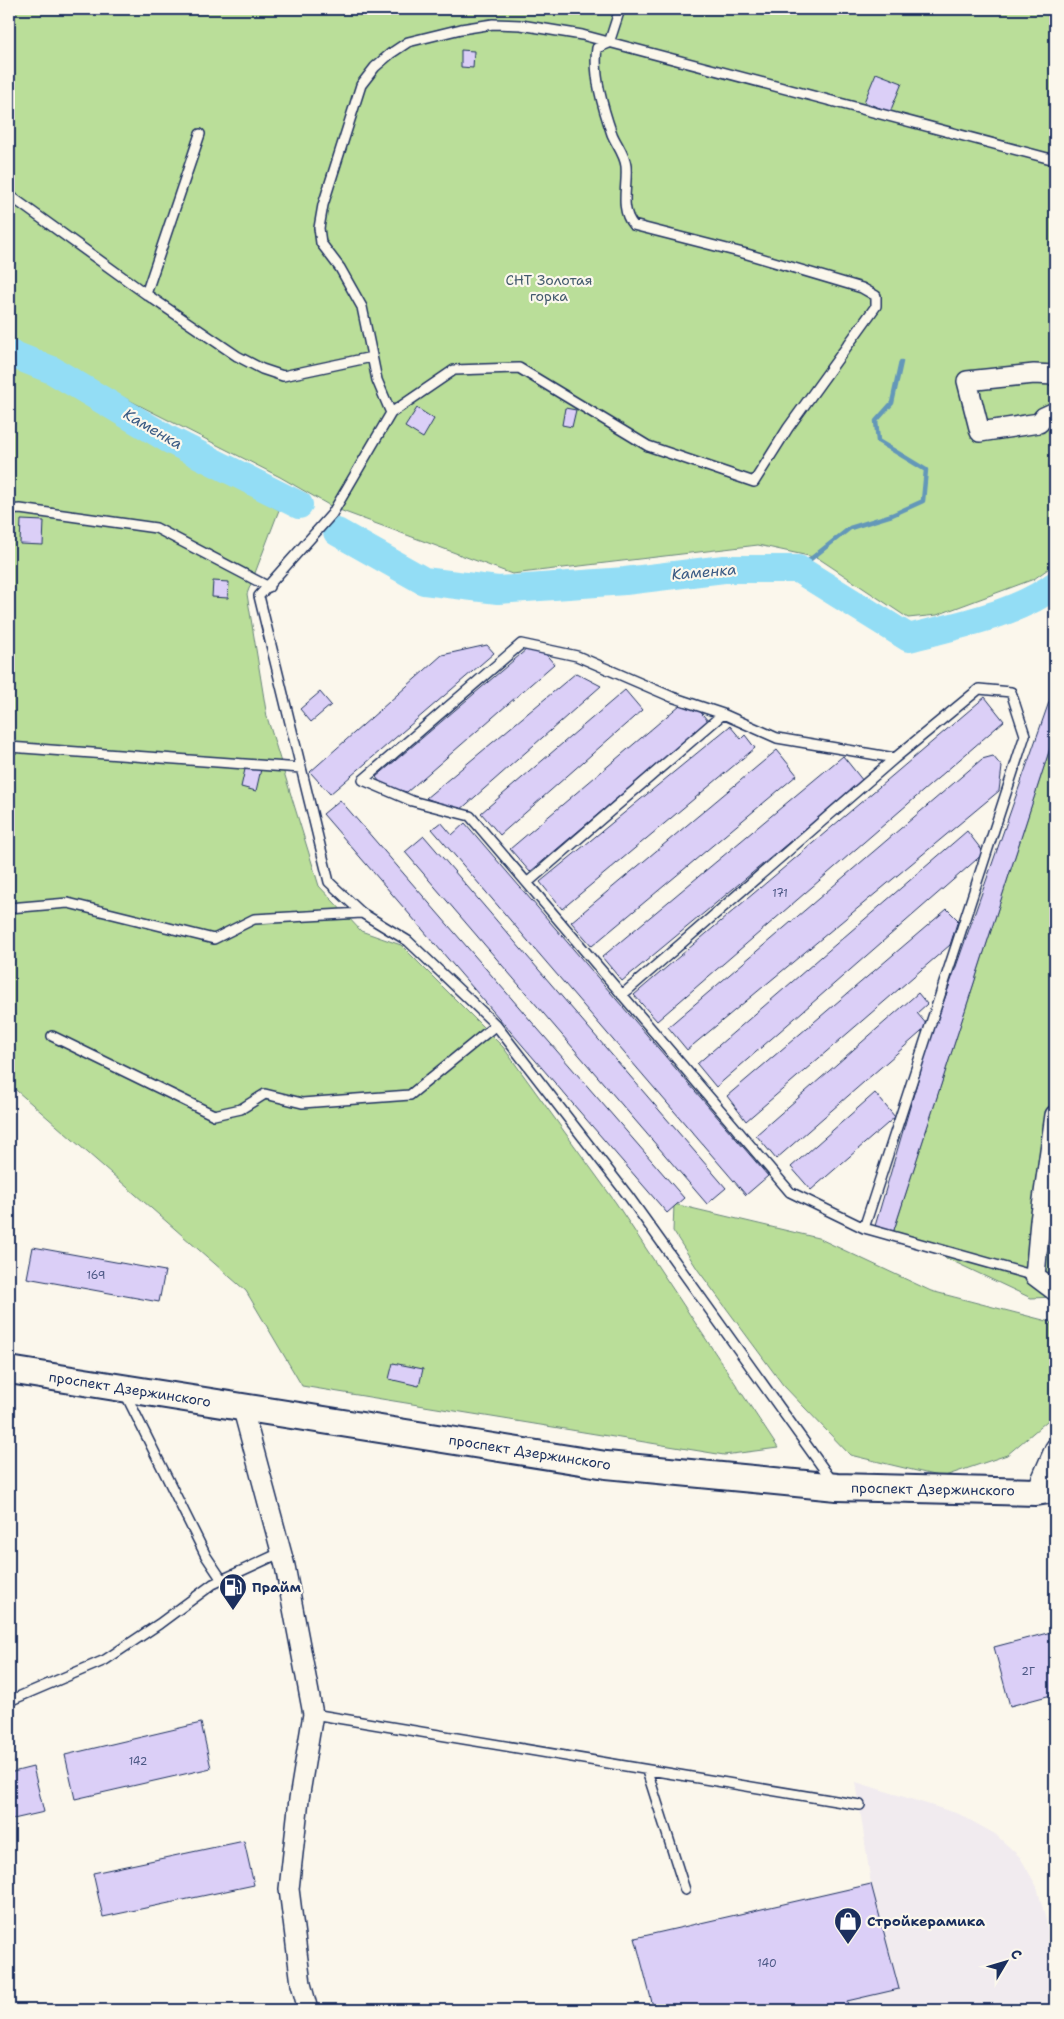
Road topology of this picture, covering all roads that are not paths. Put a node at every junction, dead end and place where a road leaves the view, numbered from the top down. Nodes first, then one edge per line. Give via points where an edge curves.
1 (620, 9) edge
2 (609, 43) junction
3 (200, 134) dead end
4 (1055, 160) edge
5 (9, 195) edge
6 (13, 203) edge
7 (146, 294) junction
8 (372, 357) junction
9 (1055, 375) edge
10 (1055, 412) edge
11 (391, 413) junction
12 (9, 510) edge
13 (269, 586) junction
14 (724, 714) junction
15 (9, 747) edge
16 (895, 758) junction
17 (301, 768) junction
18 (527, 883) junction
19 (9, 908) edge
20 (362, 913) junction
21 (622, 995) junction
22 (496, 1025) junction
23 (52, 1036) dead end
24 (1055, 1115) edge
25 (864, 1228) junction
26 (1035, 1276) junction
27 (1055, 1291) edge
28 (9, 1370) edge
29 (123, 1388) junction
30 (242, 1406) junction
31 (1055, 1448) edge
32 (837, 1487) junction
33 (1045, 1490) edge
34 (282, 1552) junction
35 (222, 1580) junction
36 (9, 1701) edge
37 (313, 1714) junction
38 (647, 1771) junction
39 (860, 1805) dead end
40 (685, 1890) dead end
41 (308, 2010) edge

1 - 2 lane
2 - 4 lane
2 - 8 lane via 521,25 493,24 408,42 390,54 366,79 331,178 319,228 321,242 362,307
2 - 11 lane via 597,48 595,63 612,135 626,164 626,217 633,225 862,288 876,296 876,306 788,428 754,482 648,446 519,368 454,370
3 - 7 lane
5 - 6 lane
6 - 7 lane
7 - 8 lane via 237,356 283,376
8 - 11 lane via 377,380
9 - 10 street via 967,381 980,432 1039,423
11 - 13 lane via 332,514
12 - 13 lane via 156,528
13 - 17 lane via 259,596
14 - 16 lane via 777,738
14 - 18 lane
14 - 18 lane via 672,697 577,656 521,644 362,780 412,801 470,816
15 - 17 lane
16 - 21 lane
16 - 25 lane via 979,690 1011,692 1025,735
17 - 20 lane via 329,882
18 - 21 lane
19 - 20 lane via 68,903 214,939 254,919
20 - 22 lane via 408,941
21 - 25 lane via 790,1192
22 - 23 lane via 410,1095 302,1103 265,1094 241,1109 214,1115
22 - 32 lane via 630,1197
24 - 26 street
25 - 26 lane
26 - 27 street
28 - 29 street, проспект Дзержинского
29 - 30 street, проспект Дзержинского
29 - 35 lane via 198,1539
30 - 32 street, проспект Дзержинского via 606,1465
30 - 34 street
31 - 33 street
32 - 33 street, проспект Дзержинского
34 - 35 lane
34 - 37 street
35 - 36 lane via 105,1660
37 - 38 lane
37 - 41 street via 289,1889 301,1984
38 - 39 lane
38 - 40 lane

